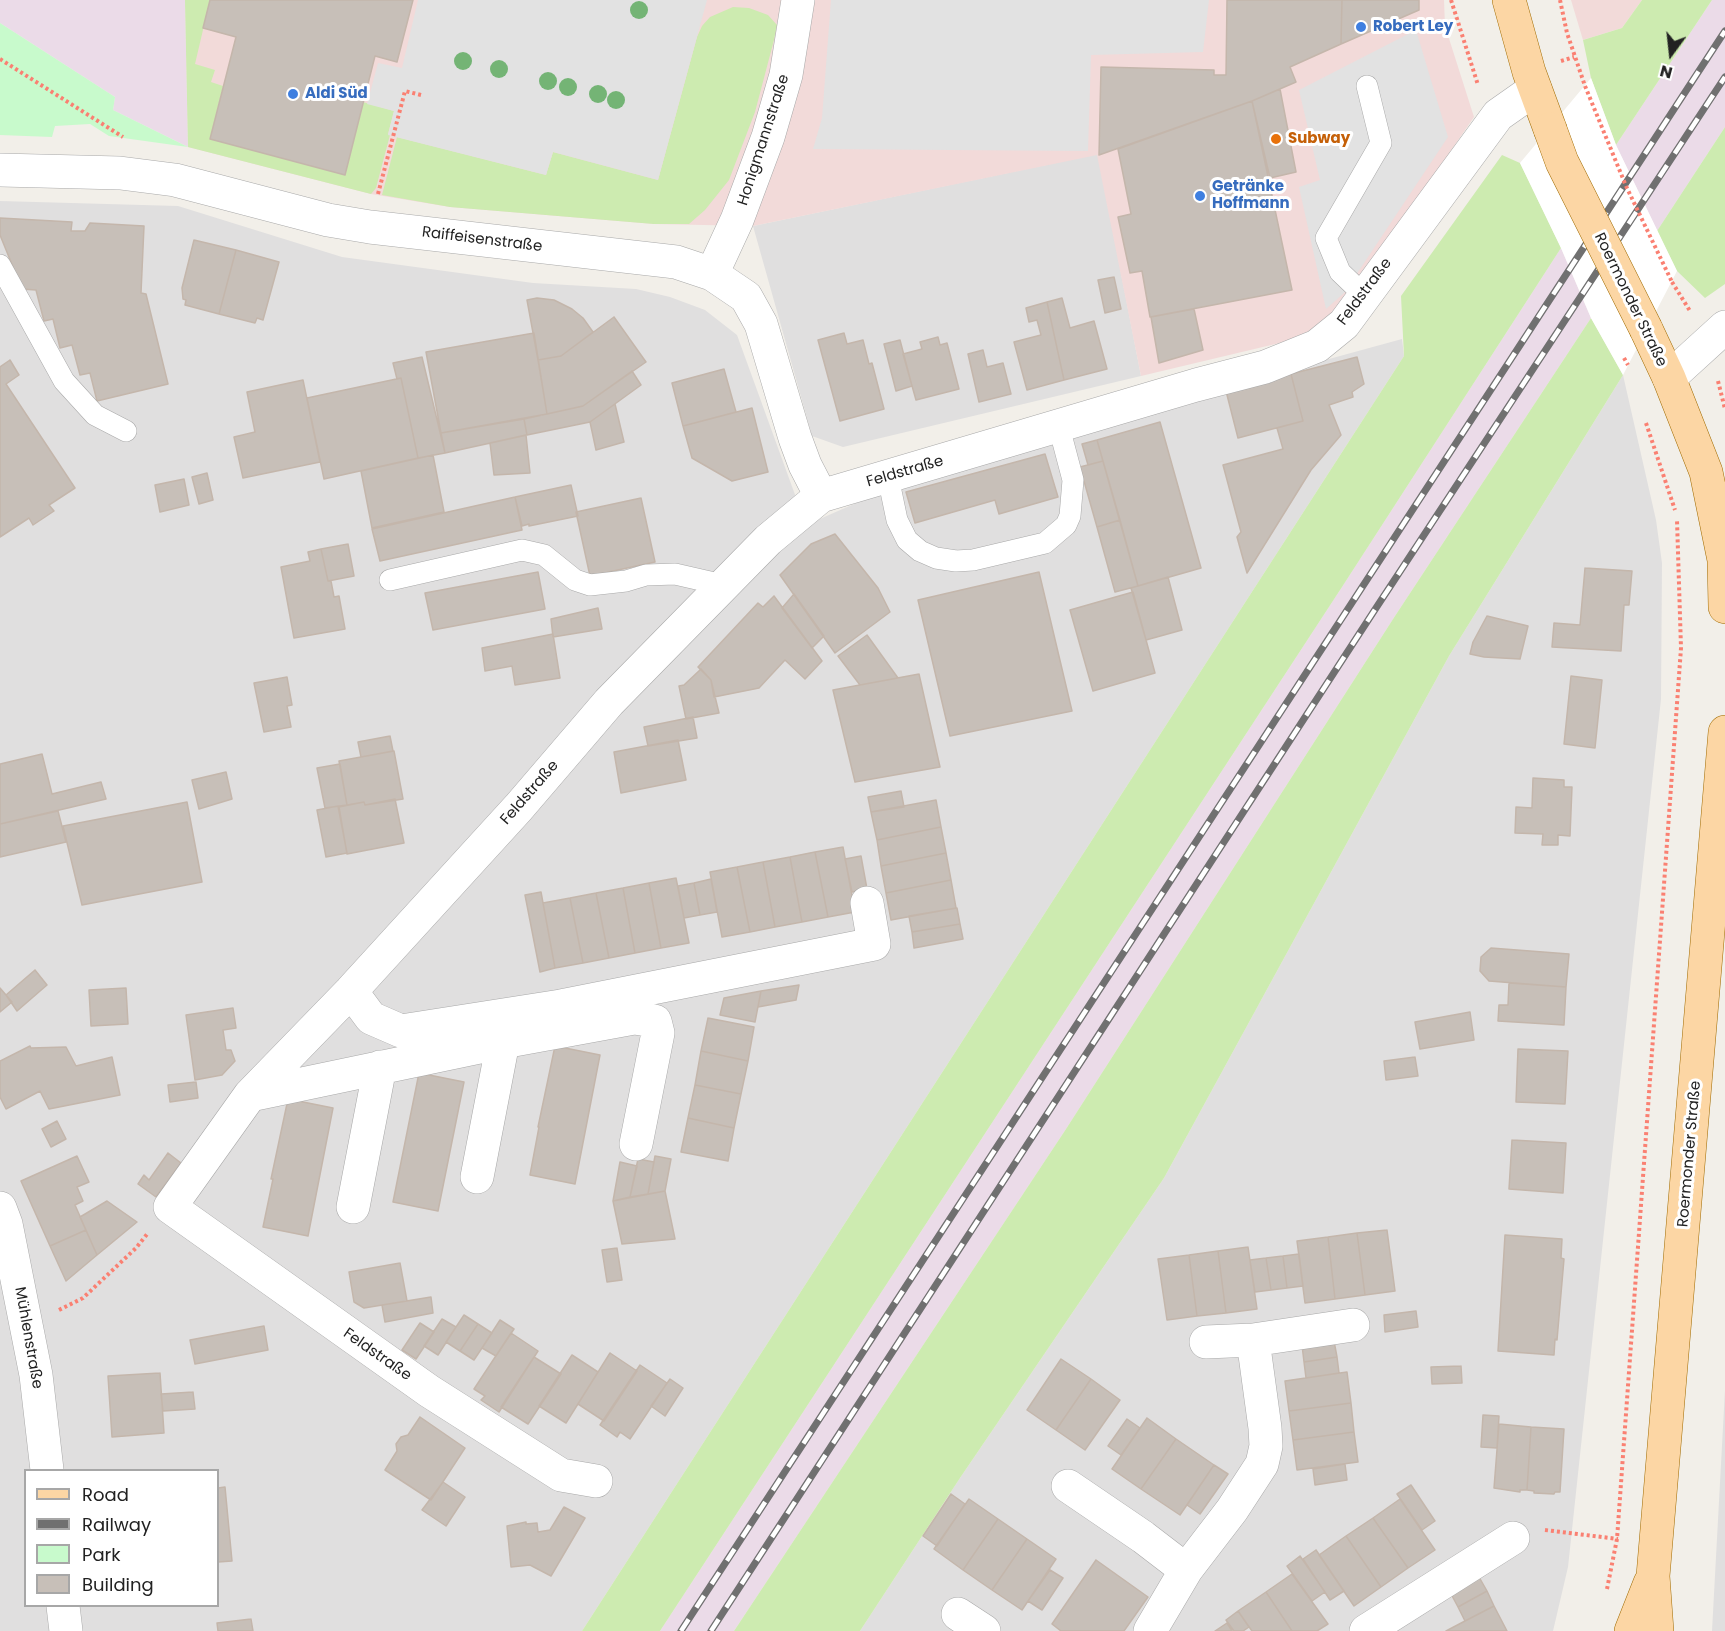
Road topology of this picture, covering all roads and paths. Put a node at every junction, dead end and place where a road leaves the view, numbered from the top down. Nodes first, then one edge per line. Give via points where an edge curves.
1 (798, 0) edge
2 (1451, 0) edge
3 (1509, 0) edge
4 (1560, 0) edge
5 (0, 59) edge
6 (1367, 86) dead end
7 (1535, 89) junction
8 (421, 95) dead end
9 (1498, 115) junction
10 (126, 139) dead end
11 (0, 170) edge
12 (370, 227) junction
13 (0, 265) edge
14 (712, 274) junction
15 (1672, 282) dead end
16 (1364, 295) junction
17 (1725, 327) edge
18 (1628, 365) dead end
19 (1632, 376) dead end
20 (1669, 378) junction
21 (1643, 416) dead end
22 (1059, 427) junction
23 (126, 431) dead end
24 (888, 477) junction
25 (821, 496) junction
26 (390, 580) dead end
27 (723, 585) junction
28 (1725, 607) edge
29 (1725, 732) edge
30 (867, 903) dead end
31 (351, 991) junction
32 (503, 1042) junction
33 (380, 1067) junction
34 (250, 1095) junction
35 (636, 1144) dead end
36 (477, 1177) dead end
37 (170, 1207) junction
38 (353, 1207) dead end
39 (0, 1208) edge
40 (1353, 1325) dead end
41 (27, 1328) junction
42 (1253, 1340) junction
43 (1206, 1342) dead end
44 (47, 1469) edge
45 (596, 1481) dead end
46 (1068, 1486) dead end
47 (1512, 1538) joint
48 (1617, 1539) junction
49 (1657, 1544) junction
50 (1186, 1570) junction
51 (1653, 1576) junction
52 (1606, 1596) dead end
53 (63, 1607) edge
54 (66, 1631) edge
55 (1150, 1631) edge
56 (1366, 1631) edge
57 (1631, 1631) edge
58 (1657, 1631) edge

1 - 14 street, Honigmannstraße via 786,75 768,137
2 - 9 path via 1478,84
3 - 7 main road, Roermonder Straße
4 - 15 path, bridge via 1585,86 1626,186
5 - 10 path
6 - 16 lane via 1381,143 1326,238 1340,272
7 - 9 street, Feldstraße
7 - 20 main road, Roermonder Straße, bridge via 1562,162
8 - 12 path via 405,91
9 - 16 street, Feldstraße
11 - 12 street, Raiffeisenstraße via 120,173 175,180 328,220
12 - 14 street, Raiffeisenstraße via 676,262
13 - 23 lane via 64,381 95,415
14 - 25 street, Raiffeisenstraße via 746,297 761,324 795,438
16 - 22 street, Feldstraße via 1344,324 1317,346 1265,367
17 - 20 street
18 - 19 path
20 - 28 main road, Roermonder Straße via 1706,472 1724,560
21 - 48 path via 1677,516 1681,648
22 - 24 street, Feldstraße
22 - 24 lane via 1073,480 1070,516 1046,543 973,560 936,558 907,540 897,520
24 - 25 street, Feldstraße
25 - 27 street, Feldstraße via 768,540
26 - 27 lane via 522,550 544,555 575,580 590,585 675,574
27 - 31 street, Feldstraße via 609,702
29 - 49 main road, Roermonder Straße
30 - 31 street via 874,944 561,1006 401,1031 371,1018
31 - 34 street, Feldstraße
32 - 33 street
32 - 35 street via 634,1018 655,1021 658,1033
32 - 36 street
33 - 34 street
33 - 38 street
34 - 37 street, Feldstraße
37 - 41 path via 136,1248 83,1298
37 - 45 street, Feldstraße via 429,1391 561,1475
39 - 41 street, Mühlenstraße
40 - 42 street
41 - 44 street, Mühlenstraße
42 - 43 street
42 - 50 street via 1265,1428 1262,1464 1233,1510
46 - 50 street
47 - 48 path via 1546,1529
47 - 56 street
48 - 49 path
48 - 52 path
49 - 51 main road, Roermonder Straße
50 - 55 street
51 - 57 main road, Roermonder Straße
51 - 58 main road, Roermonder Straße
53 - 54 street

